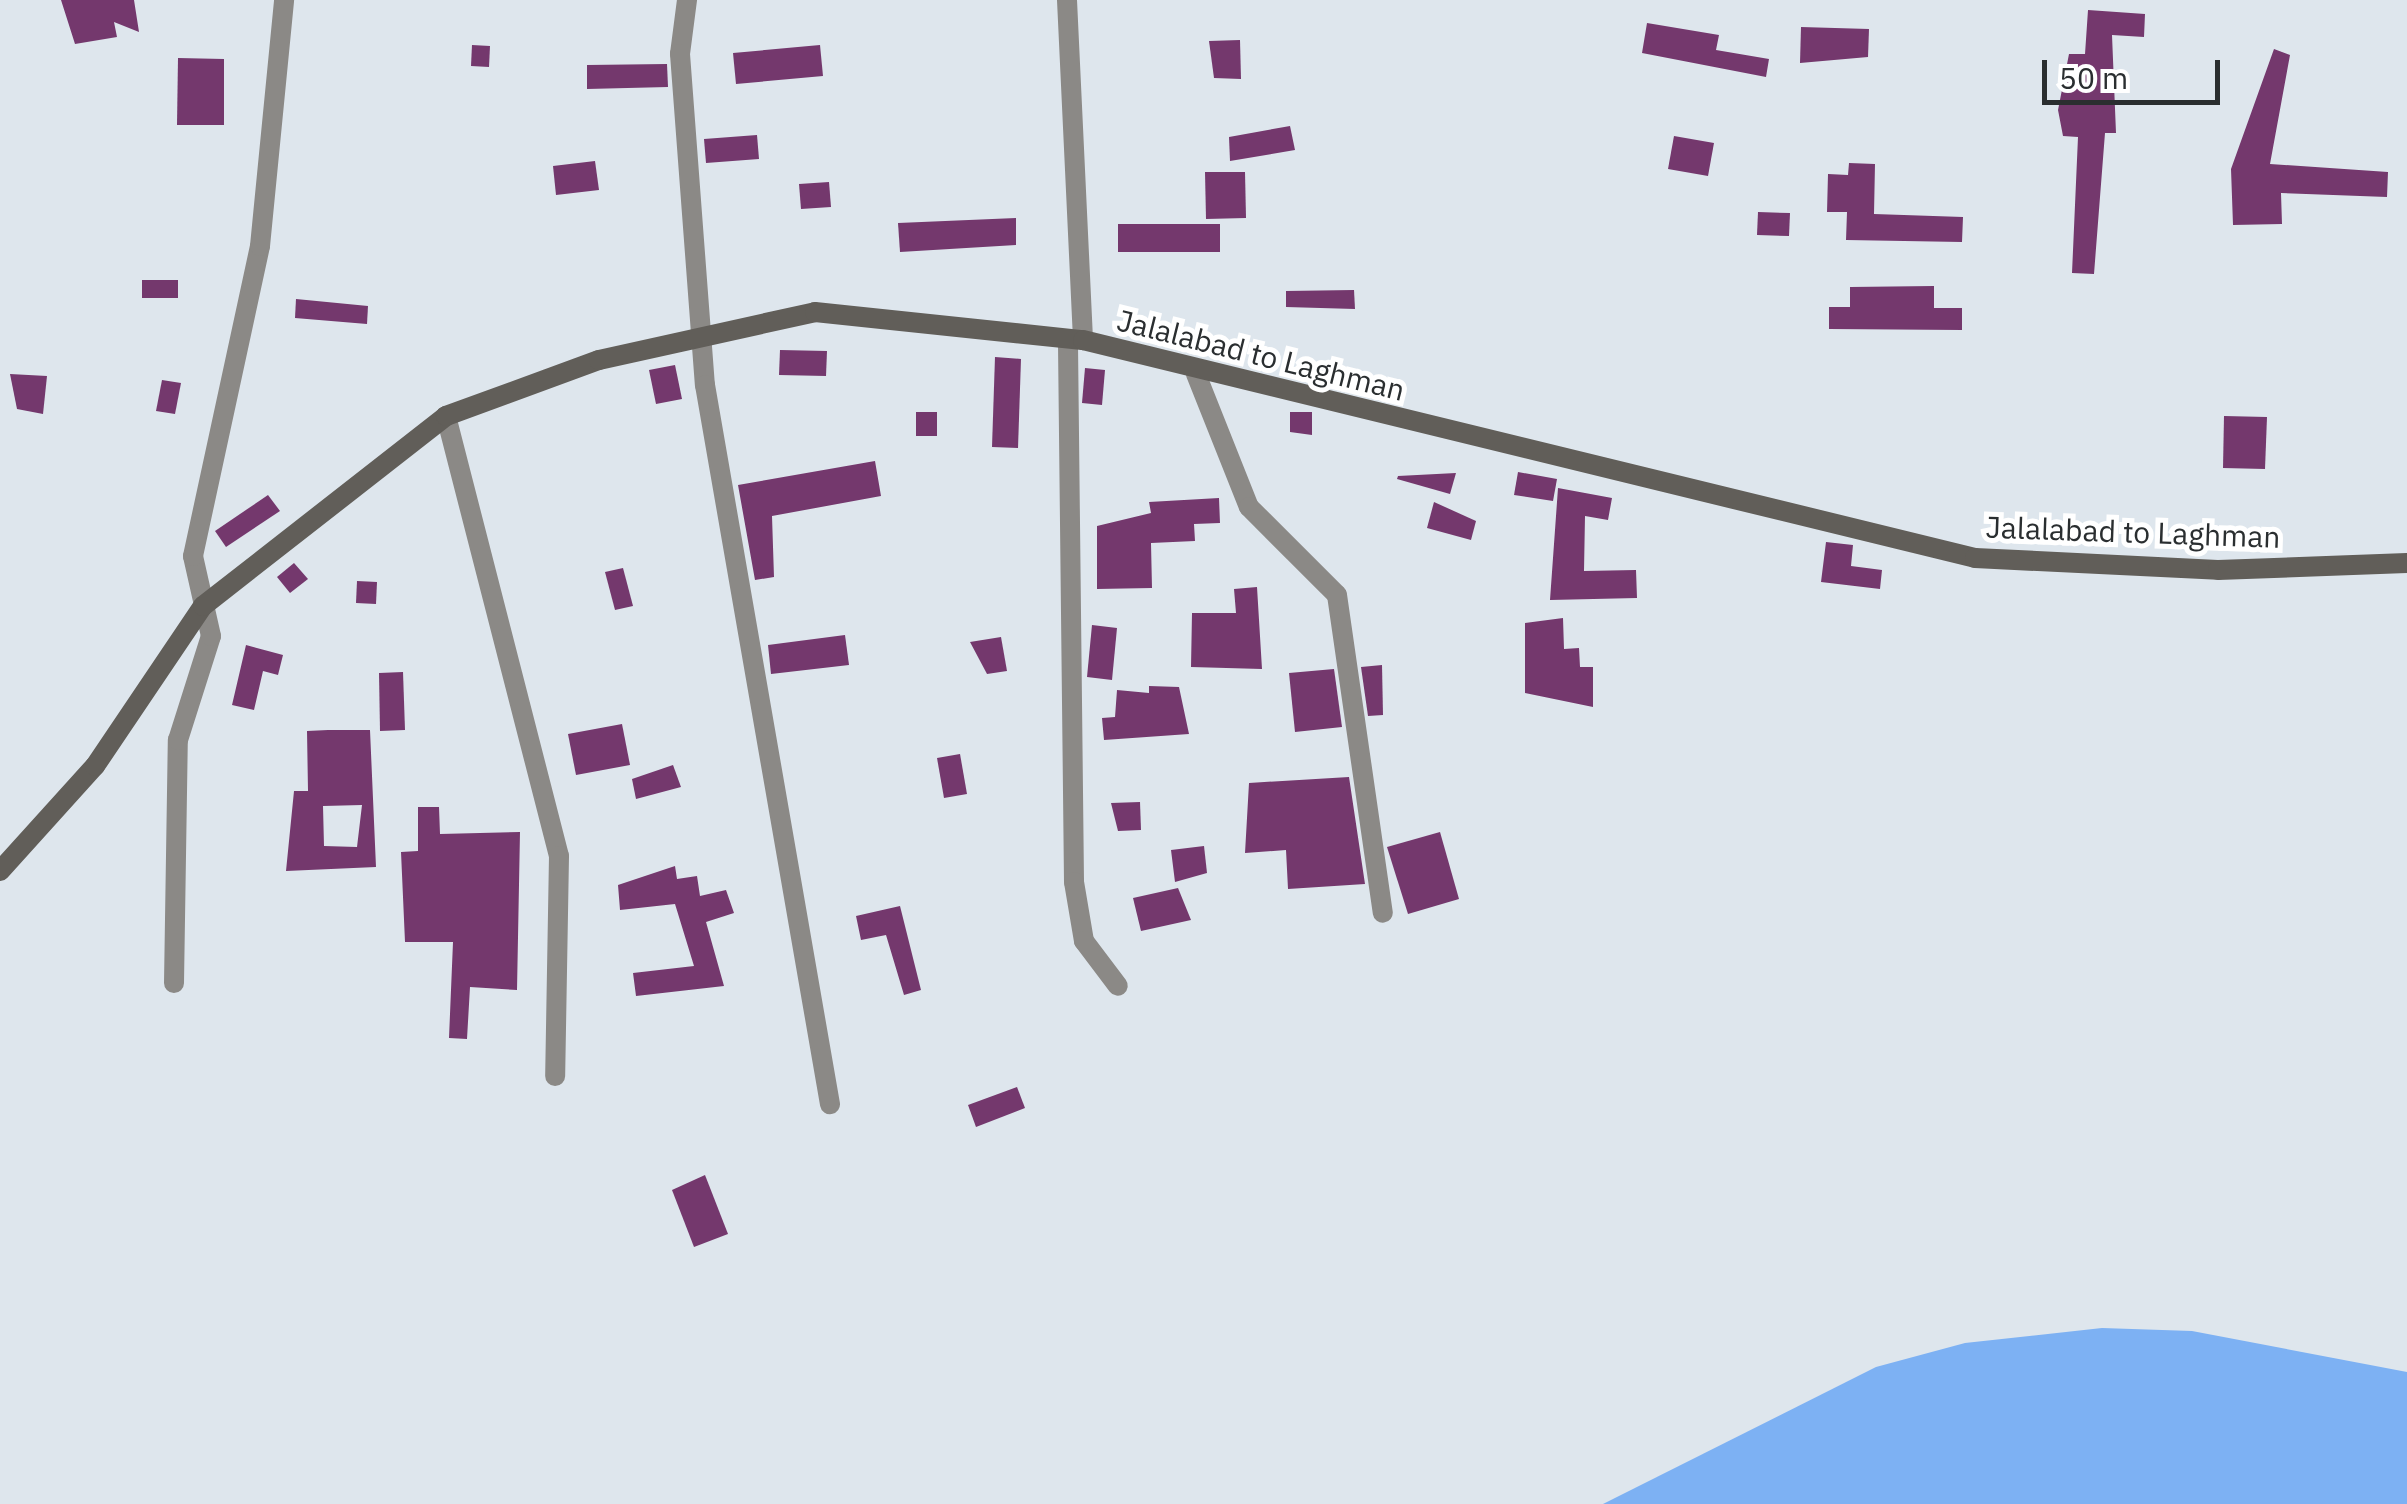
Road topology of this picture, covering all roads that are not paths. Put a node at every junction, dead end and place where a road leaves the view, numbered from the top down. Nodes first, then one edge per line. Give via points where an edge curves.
1 (284, 0) edge
2 (688, 0) edge
3 (1067, 0) edge
4 (701, 332) junction
5 (1076, 342) junction
6 (1196, 374) junction
7 (446, 416) junction
8 (2407, 563) edge
9 (204, 606) junction
10 (0, 871) edge
11 (1383, 913) dead end
12 (174, 983) dead end
13 (1118, 986) dead end
14 (555, 1076) dead end
15 (830, 1104) dead end

1 - 9 street via 260,246 193,556
2 - 4 street via 680,54
3 - 5 street
4 - 5 street, Jalalabad to Laghman via 844,311
4 - 7 street, Jalalabad to Laghman
4 - 15 street
5 - 6 street, Jalalabad to Laghman
5 - 13 street via 1074,882 1084,941
6 - 8 street, Jalalabad to Laghman via 1975,558 2218,570
6 - 11 street via 1249,507 1324,578 1341,608
7 - 9 street, Jalalabad to Laghman
7 - 14 street via 559,856
9 - 10 street, Jalalabad to Laghman via 96,766
9 - 12 street via 211,636 178,740

